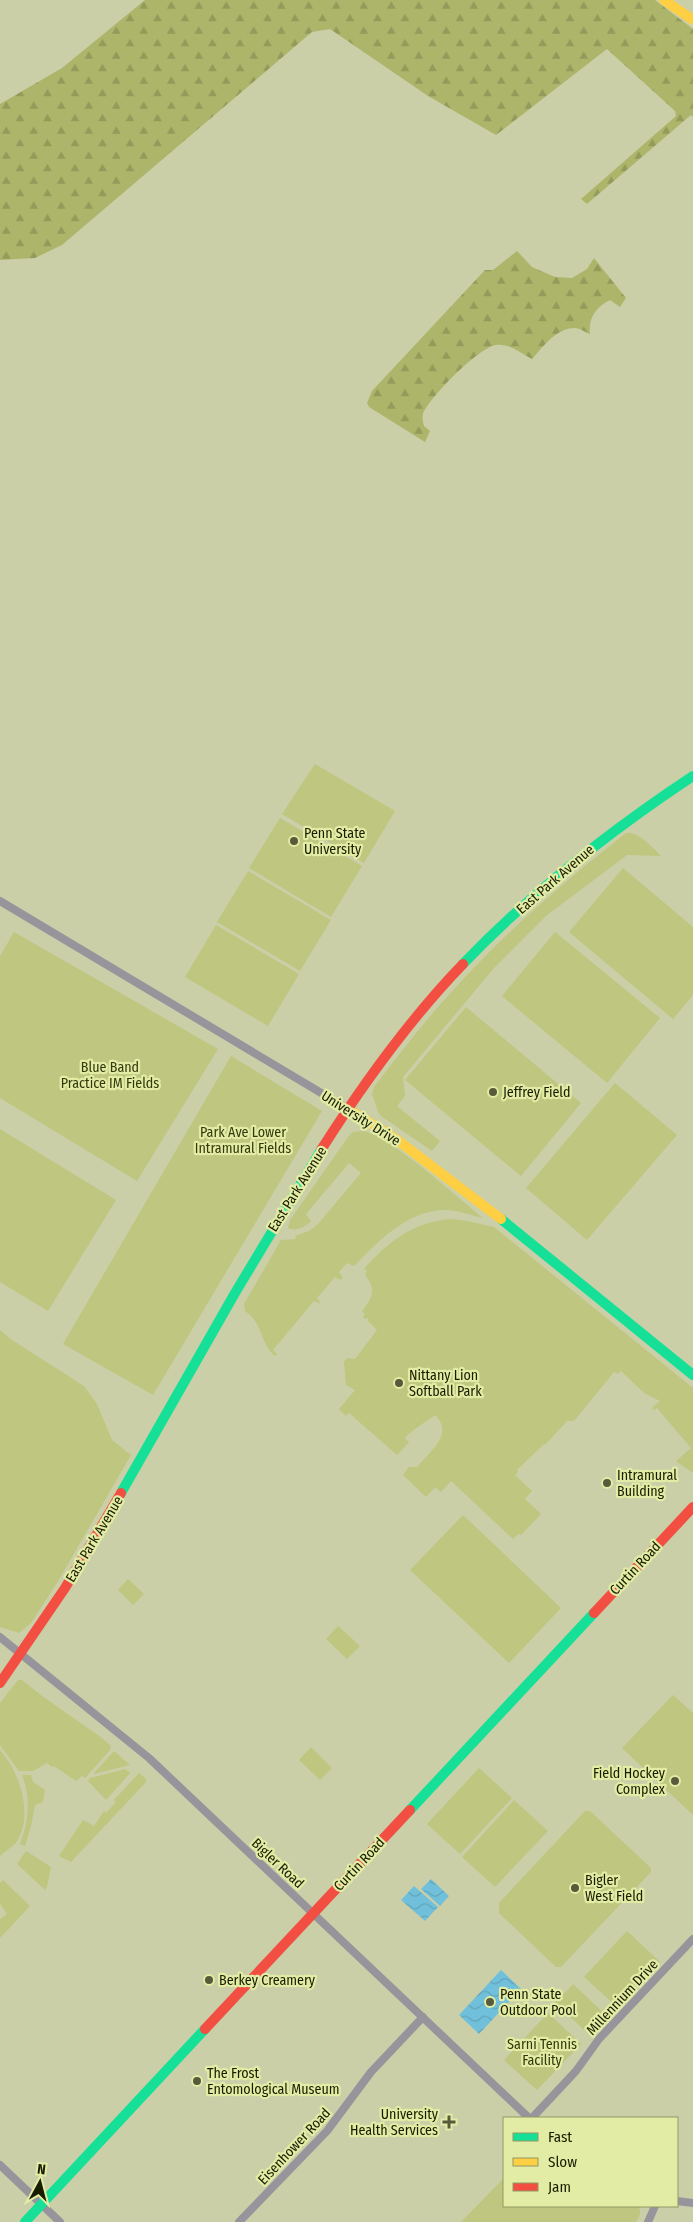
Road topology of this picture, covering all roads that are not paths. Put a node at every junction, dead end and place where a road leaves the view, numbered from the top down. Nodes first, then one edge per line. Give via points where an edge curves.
1 (664, 0) edge
2 (693, 20) edge
3 (693, 776) edge
4 (0, 902) edge
5 (348, 1109) junction
6 (693, 1375) edge
7 (693, 1507) edge
8 (0, 1637) edge
9 (21, 1654) junction
10 (0, 1683) edge
11 (313, 1913) junction
12 (693, 1939) edge
13 (423, 2017) junction
14 (529, 2117) edge
15 (531, 2117) edge
16 (0, 2166) edge
17 (678, 2202) edge
18 (693, 2203) edge
19 (42, 2205) junction
20 (655, 2207) edge
21 (26, 2222) edge
22 (60, 2222) edge
23 (239, 2222) edge
24 (648, 2222) edge

1 - 2 main road
3 - 5 main road, East Park Avenue via 601,840 488,939 396,1040
4 - 5 street, University Drive
5 - 6 main road, University Drive via 396,1138 457,1184
5 - 9 main road, East Park Avenue via 276,1223 72,1576
7 - 11 main road, Curtin Road
8 - 9 street, Bigler Road
9 - 10 main road, East Park Avenue
9 - 11 street, Bigler Road via 149,1758
11 - 13 street, Bigler Road
11 - 19 main road, Curtin Road
12 - 15 street, Millennium Drive
13 - 14 street, Bigler Road
13 - 23 street, Eisenhower Road via 371,2072 327,2131
16 - 19 street
17 - 18 street
19 - 21 main road, Curtin Road
19 - 22 street
20 - 24 street

